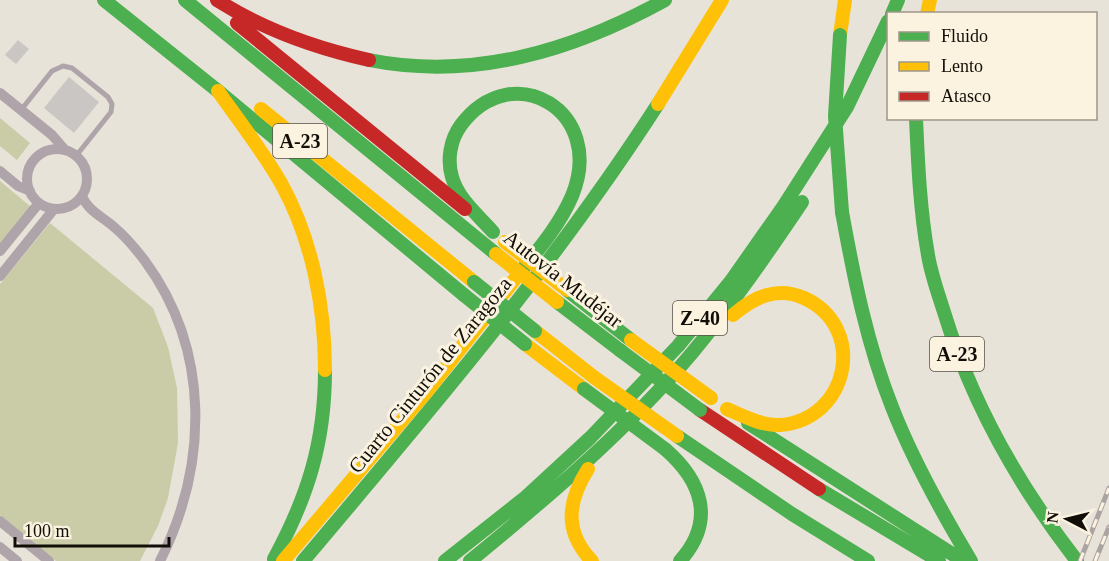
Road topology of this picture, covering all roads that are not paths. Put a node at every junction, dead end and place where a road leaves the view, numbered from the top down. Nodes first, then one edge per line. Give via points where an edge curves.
1 (104, 0) edge
2 (126, 0) edge
3 (185, 0) edge
4 (209, 0) edge
5 (217, 0) edge
6 (665, 0) edge
7 (722, 0) edge
8 (845, 0) edge
9 (887, 25) edge
10 (887, 26) edge
11 (218, 91) junction
12 (0, 93) edge
13 (21, 110) junction
14 (916, 120) edge
15 (65, 150) junction
16 (76, 156) junction
17 (0, 171) edge
18 (30, 191) junction
19 (82, 196) junction
20 (39, 203) junction
21 (54, 209) junction
22 (493, 232) junction
23 (0, 251) edge
24 (0, 276) edge
25 (691, 354) junction
26 (727, 409) junction
27 (604, 446) junction
28 (0, 520) edge
29 (0, 547) edge
30 (17, 561) edge
31 (49, 561) edge
32 (160, 561) edge
33 (272, 561) edge
34 (283, 561) edge
35 (303, 561) edge
36 (445, 561) edge
37 (470, 561) edge
38 (592, 561) edge
39 (680, 561) edge
40 (868, 561) edge
41 (939, 561) edge
42 (963, 561) edge
43 (971, 561) edge
44 (1077, 561) edge

1 - 11 highway
2 - 40 highway, A-23, bridge via 595,378 792,514
3 - 41 highway, Autovía Mudéjar / A-23, bridge via 496,254 700,410 814,486
4 - 22 highway
5 - 6 highway via 256,24 308,45 405,66 451,66 498,62 585,40
7 - 35 highway, Cuarto Cinturón de Zaragoza via 563,243 486,344
8 - 43 highway, bridge via 835,117 842,212 855,288 878,370 901,432
9 - 36 highway, Z-40 via 847,107 783,207 731,281 678,346 590,438 526,497
10 - 25 highway via 854,110 796,212 743,289
11 - 33 highway via 274,172 295,212 312,260 322,309 327,360 315,460 299,509
11 - 39 highway, bridge via 464,295 686,469 701,505 699,532
12 - 13 street
13 - 15 street
13 - 16 lane via 52,71 63,66 72,68 108,98 111,112
14 - 44 highway, A-23 via 919,186 929,257 951,340 994,437
15 - 16 street
15 - 18 street via 50,150 37,157 27,177
16 - 19 street via 86,174
17 - 18 street
18 - 20 street
19 - 21 street via 67,207
19 - 32 street via 87,205 126,238 147,265 171,307 188,356 195,399 194,459 179,519
20 - 21 street
20 - 23 street
21 - 24 street
22 - 26 highway, bridge
22 - 34 highway via 465,200 452,177 451,152 458,130 473,110 493,98 520,94 543,100 559,110 579,141 581,166 568,203 475,333
25 - 26 highway via 748,301 770,293 808,299 835,324 843,346 843,373 833,396 817,412 780,424 751,419
25 - 27 highway
26 - 42 highway
27 - 37 highway
27 - 38 highway via 576,486 571,507 577,542
28 - 31 street
29 - 30 street

